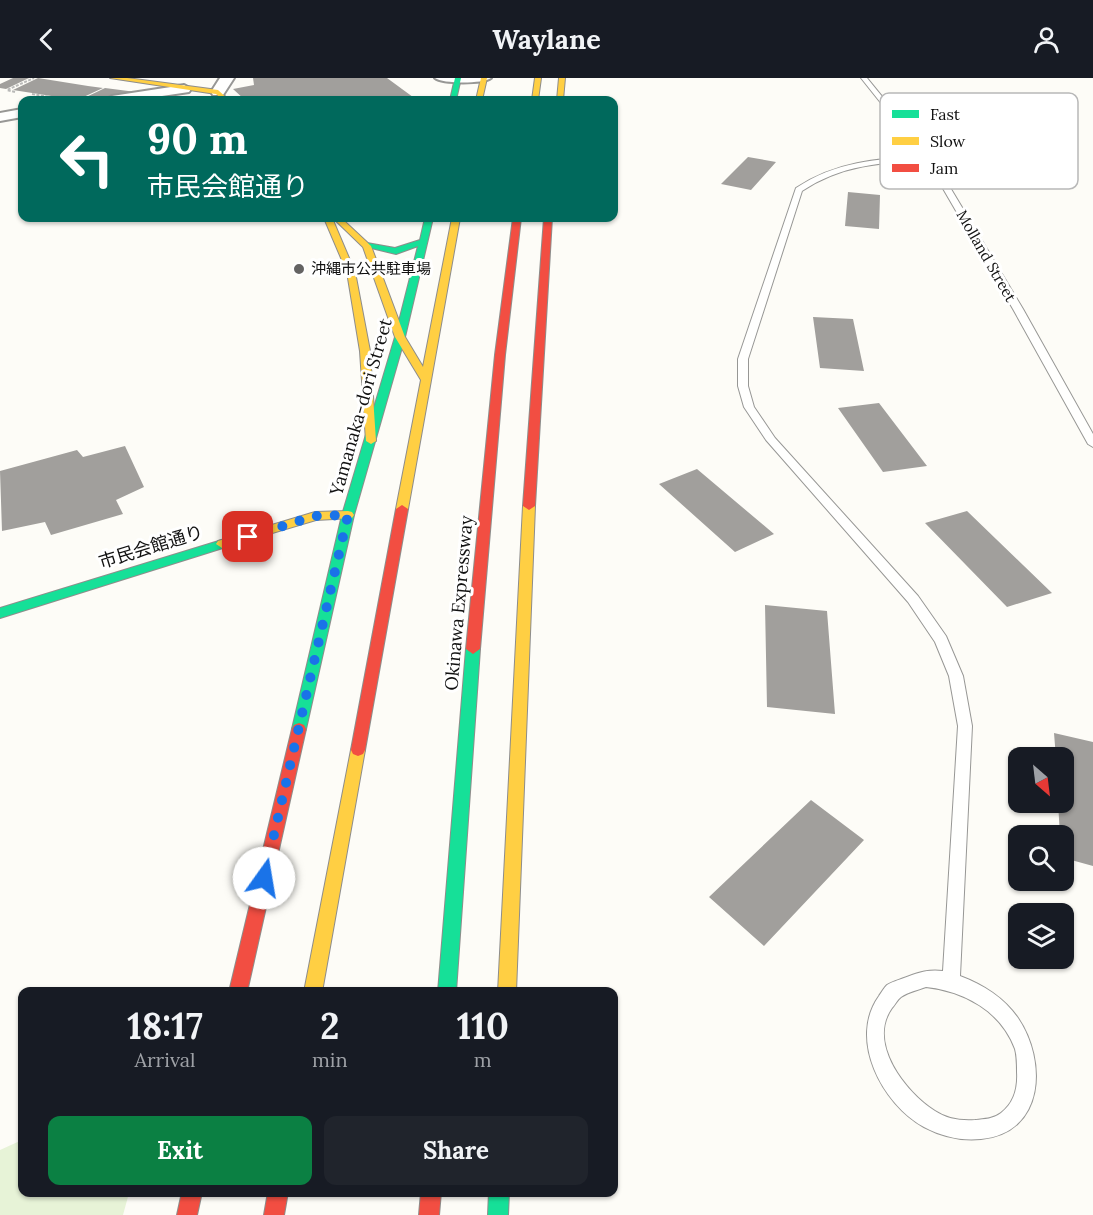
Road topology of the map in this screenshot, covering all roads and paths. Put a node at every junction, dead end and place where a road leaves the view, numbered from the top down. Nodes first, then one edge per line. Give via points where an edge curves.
1 (34, 78) edge
2 (113, 78) edge
3 (227, 78) edge
4 (442, 78) edge
5 (458, 78) edge
6 (484, 78) edge
7 (538, 78) edge
8 (562, 78) edge
9 (864, 78) edge
10 (184, 89) junction
11 (17, 92) dead end
12 (27, 94) dead end
13 (40, 96) edge
14 (138, 96) edge
15 (222, 96) edge
16 (454, 96) edge
17 (480, 96) edge
18 (536, 96) edge
19 (560, 96) edge
20 (880, 98) edge
21 (18, 115) edge
22 (0, 117) edge
23 (880, 160) edge
24 (947, 189) edge
25 (330, 222) edge
26 (341, 222) edge
27 (428, 222) edge
28 (455, 222) edge
29 (517, 222) edge
30 (548, 222) edge
31 (424, 242) junction
32 (367, 246) junction
33 (443, 282) junction
34 (400, 337) junction
35 (365, 351) junction
36 (409, 351) junction
37 (394, 356) junction
38 (426, 380) junction
39 (371, 441) junction
40 (1093, 444) edge
41 (348, 515) junction
42 (0, 613) edge
43 (951, 980) junction
44 (239, 987) edge
45 (314, 987) edge
46 (447, 987) edge
47 (507, 987) edge
48 (191, 1197) edge
49 (277, 1197) edge
50 (431, 1197) edge
51 (499, 1197) edge
52 (187, 1215) edge
53 (274, 1215) edge
54 (429, 1215) edge
55 (498, 1215) edge

1 - 11 path via 7,90
2 - 10 main road
3 - 15 street
4 - 5 street
5 - 6 street
5 - 16 main road
6 - 17 main road
7 - 18 main road
8 - 19 main road
9 - 20 lane, Molland Street
10 - 14 street
10 - 15 main road
12 - 13 path
21 - 22 street
23 - 43 lane via 854,164 812,180 799,190 743,359 743,386 750,407 771,440 913,599 941,640 956,676 965,726
24 - 40 lane, Molland Street
25 - 35 main road via 351,272
26 - 32 main road
27 - 31 main road, Yamanaka-dori Street
28 - 33 main road
29 - 46 main road, Okinawa Expressway via 482,546
30 - 47 main road via 525,569
31 - 32 main road via 393,252
31 - 34 main road, Yamanaka-dori Street
32 - 34 main road
33 - 36 main road via 429,303 423,338
33 - 38 main road
34 - 36 main road
34 - 37 main road, Yamanaka-dori Street
35 - 37 main road
35 - 39 main road
36 - 37 main road
36 - 38 main road
37 - 39 main road, Yamanaka-dori Street
38 - 45 main road
39 - 41 main road, Yamanaka-dori Street
41 - 42 main road, 市民会館通り via 315,516
41 - 44 main road, Yamanaka-dori Street
43 - 43 lane via 909,981 886,996 875,1019 875,1050 893,1089 924,1117 957,1130 985,1131 1002,1125 1021,1107 1028,1085 1025,1050 1009,1021 992,1002
48 - 52 main road
49 - 53 main road
50 - 54 main road
51 - 55 main road

